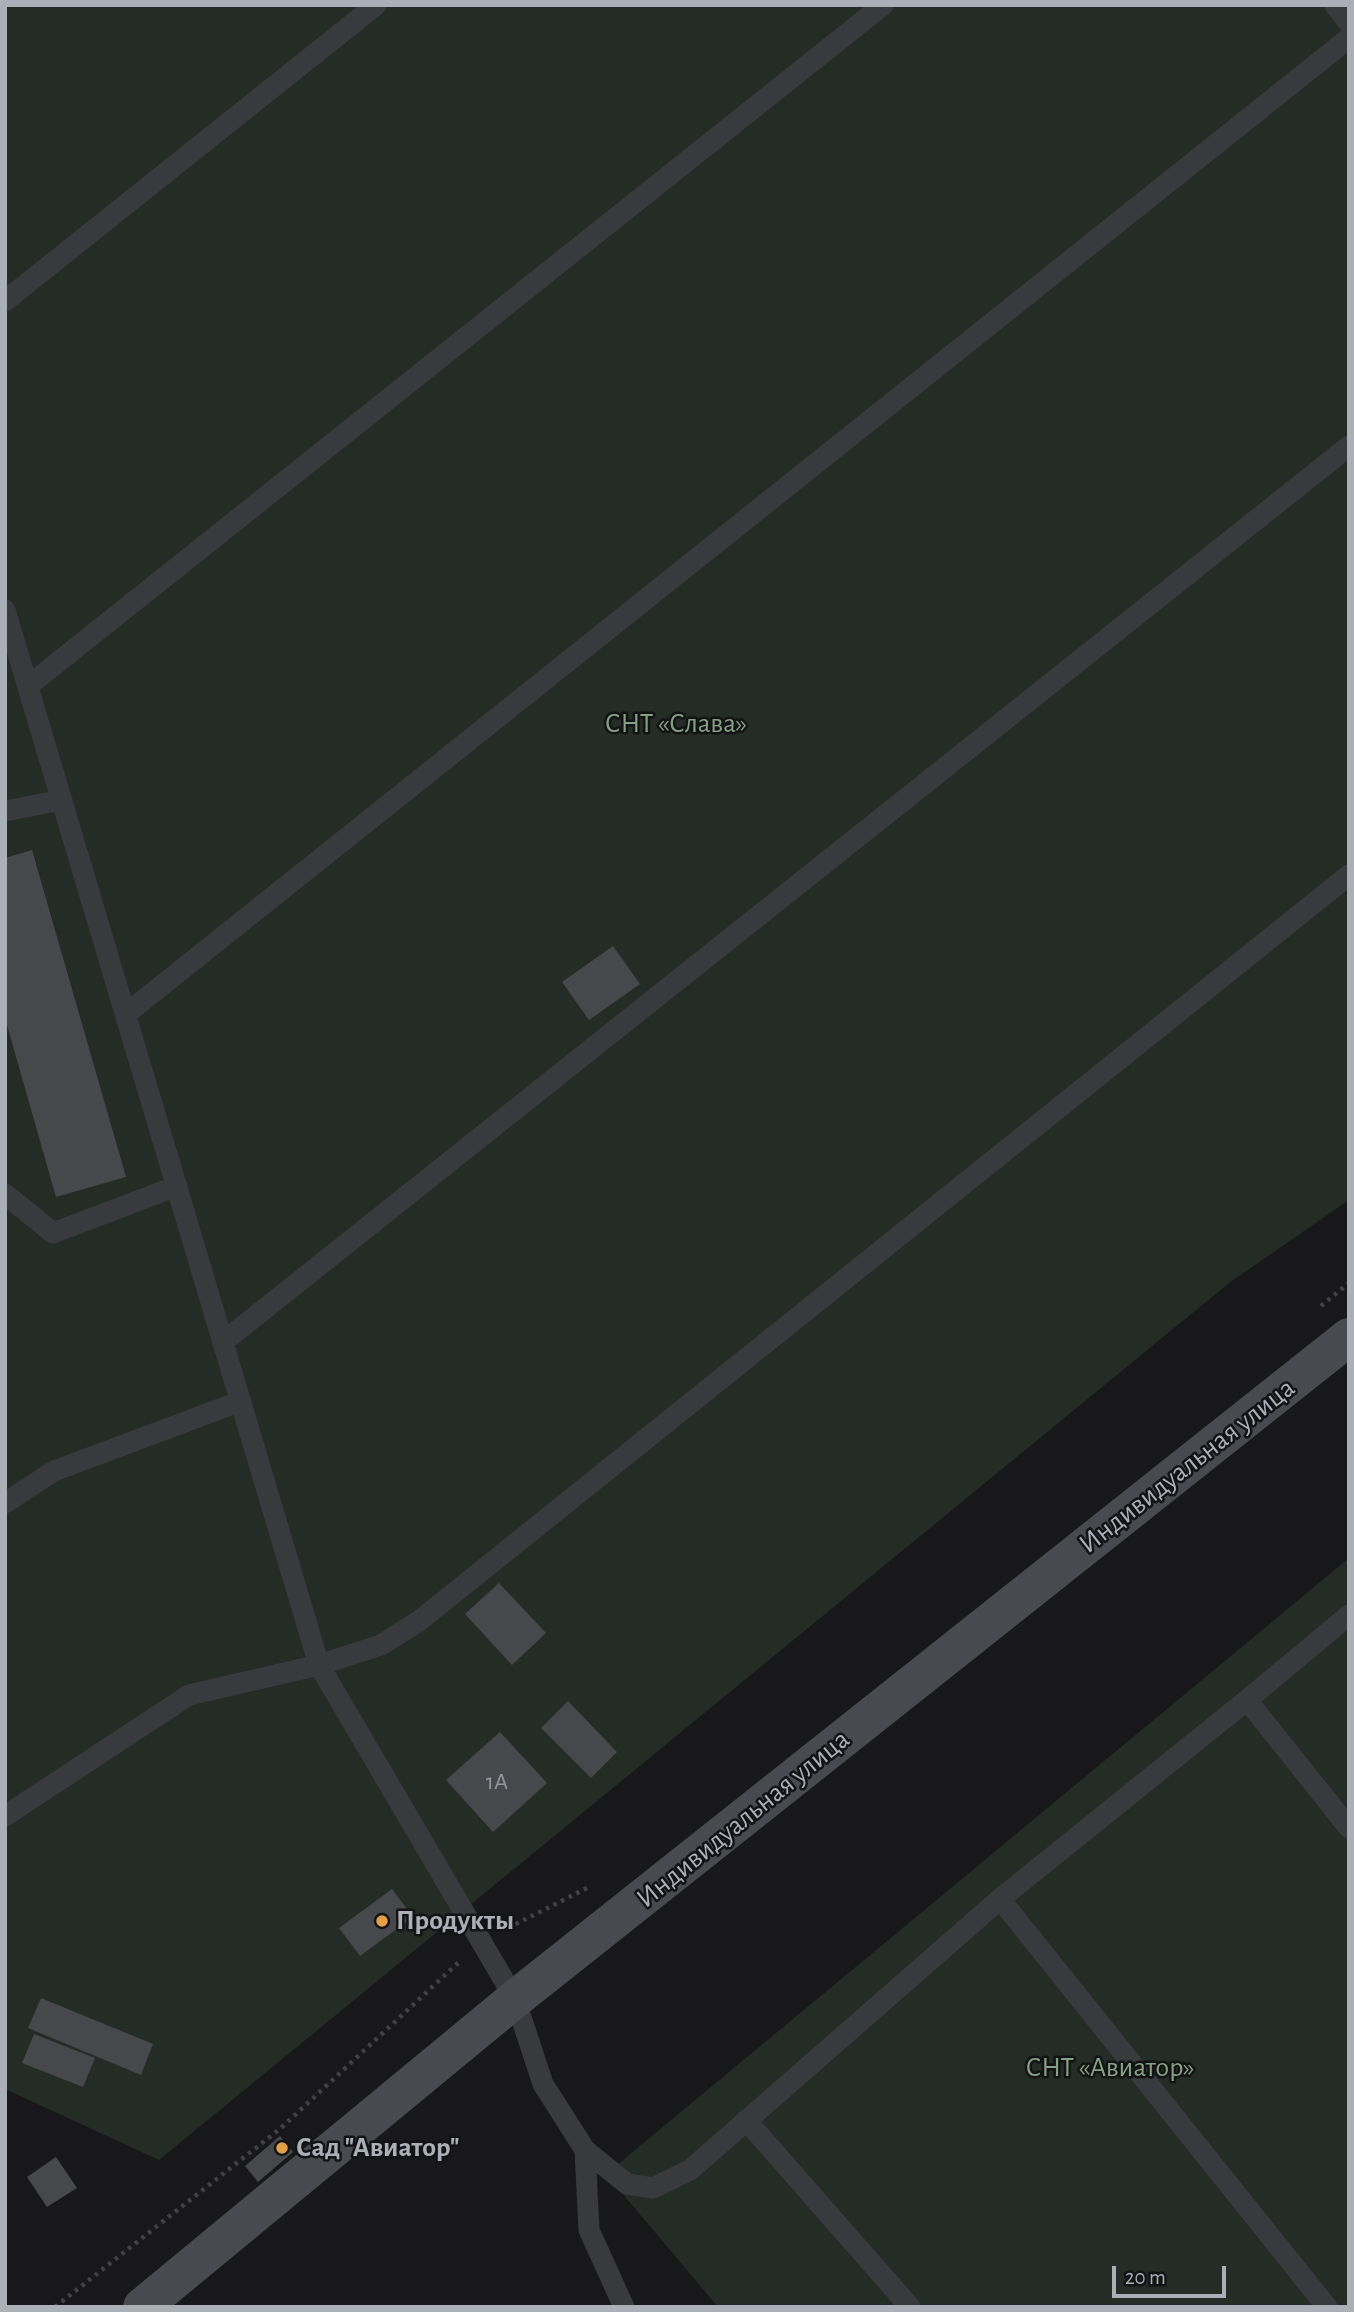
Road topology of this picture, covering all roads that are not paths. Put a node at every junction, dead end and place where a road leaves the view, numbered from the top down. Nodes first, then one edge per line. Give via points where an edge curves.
1 (376, 5) edge
2 (883, 5) edge
3 (1335, 5) edge
4 (1349, 23) edge
5 (1349, 38) edge
6 (5, 301) edge
7 (1349, 446) edge
8 (5, 610) edge
9 (28, 686) junction
10 (62, 800) junction
11 (5, 811) edge
12 (1349, 875) edge
13 (126, 1014) junction
14 (177, 1186) junction
15 (5, 1194) edge
16 (1349, 1337) edge
17 (223, 1342) junction
18 (241, 1401) junction
19 (5, 1503) edge
20 (1349, 1615) edge
21 (319, 1665) junction
22 (1247, 1700) junction
23 (5, 1816) edge
24 (1349, 1828) edge
25 (1000, 1899) junction
26 (515, 1999) junction
27 (746, 2120) junction
28 (585, 2150) junction
29 (142, 2307) edge
30 (624, 2307) edge
31 (911, 2307) edge
32 (1327, 2307) edge

1 - 6 lane
2 - 9 lane
3 - 4 lane
5 - 13 lane
7 - 17 lane
8 - 9 lane
9 - 10 lane
10 - 11 lane
10 - 13 lane
12 - 21 lane via 419,1620 381,1645
13 - 14 lane
14 - 15 lane via 53,1233
14 - 17 lane
16 - 26 main road, Индивидуальная улица
17 - 18 lane
18 - 19 lane via 54,1471
18 - 21 lane
20 - 22 lane
21 - 23 lane via 189,1695
21 - 26 lane
22 - 24 lane
22 - 25 lane
25 - 27 lane
25 - 32 lane
26 - 28 lane via 543,2084
26 - 29 main road, Индивидуальная улица
27 - 28 lane via 690,2170 653,2188 627,2184
27 - 31 lane
28 - 30 lane via 589,2230

